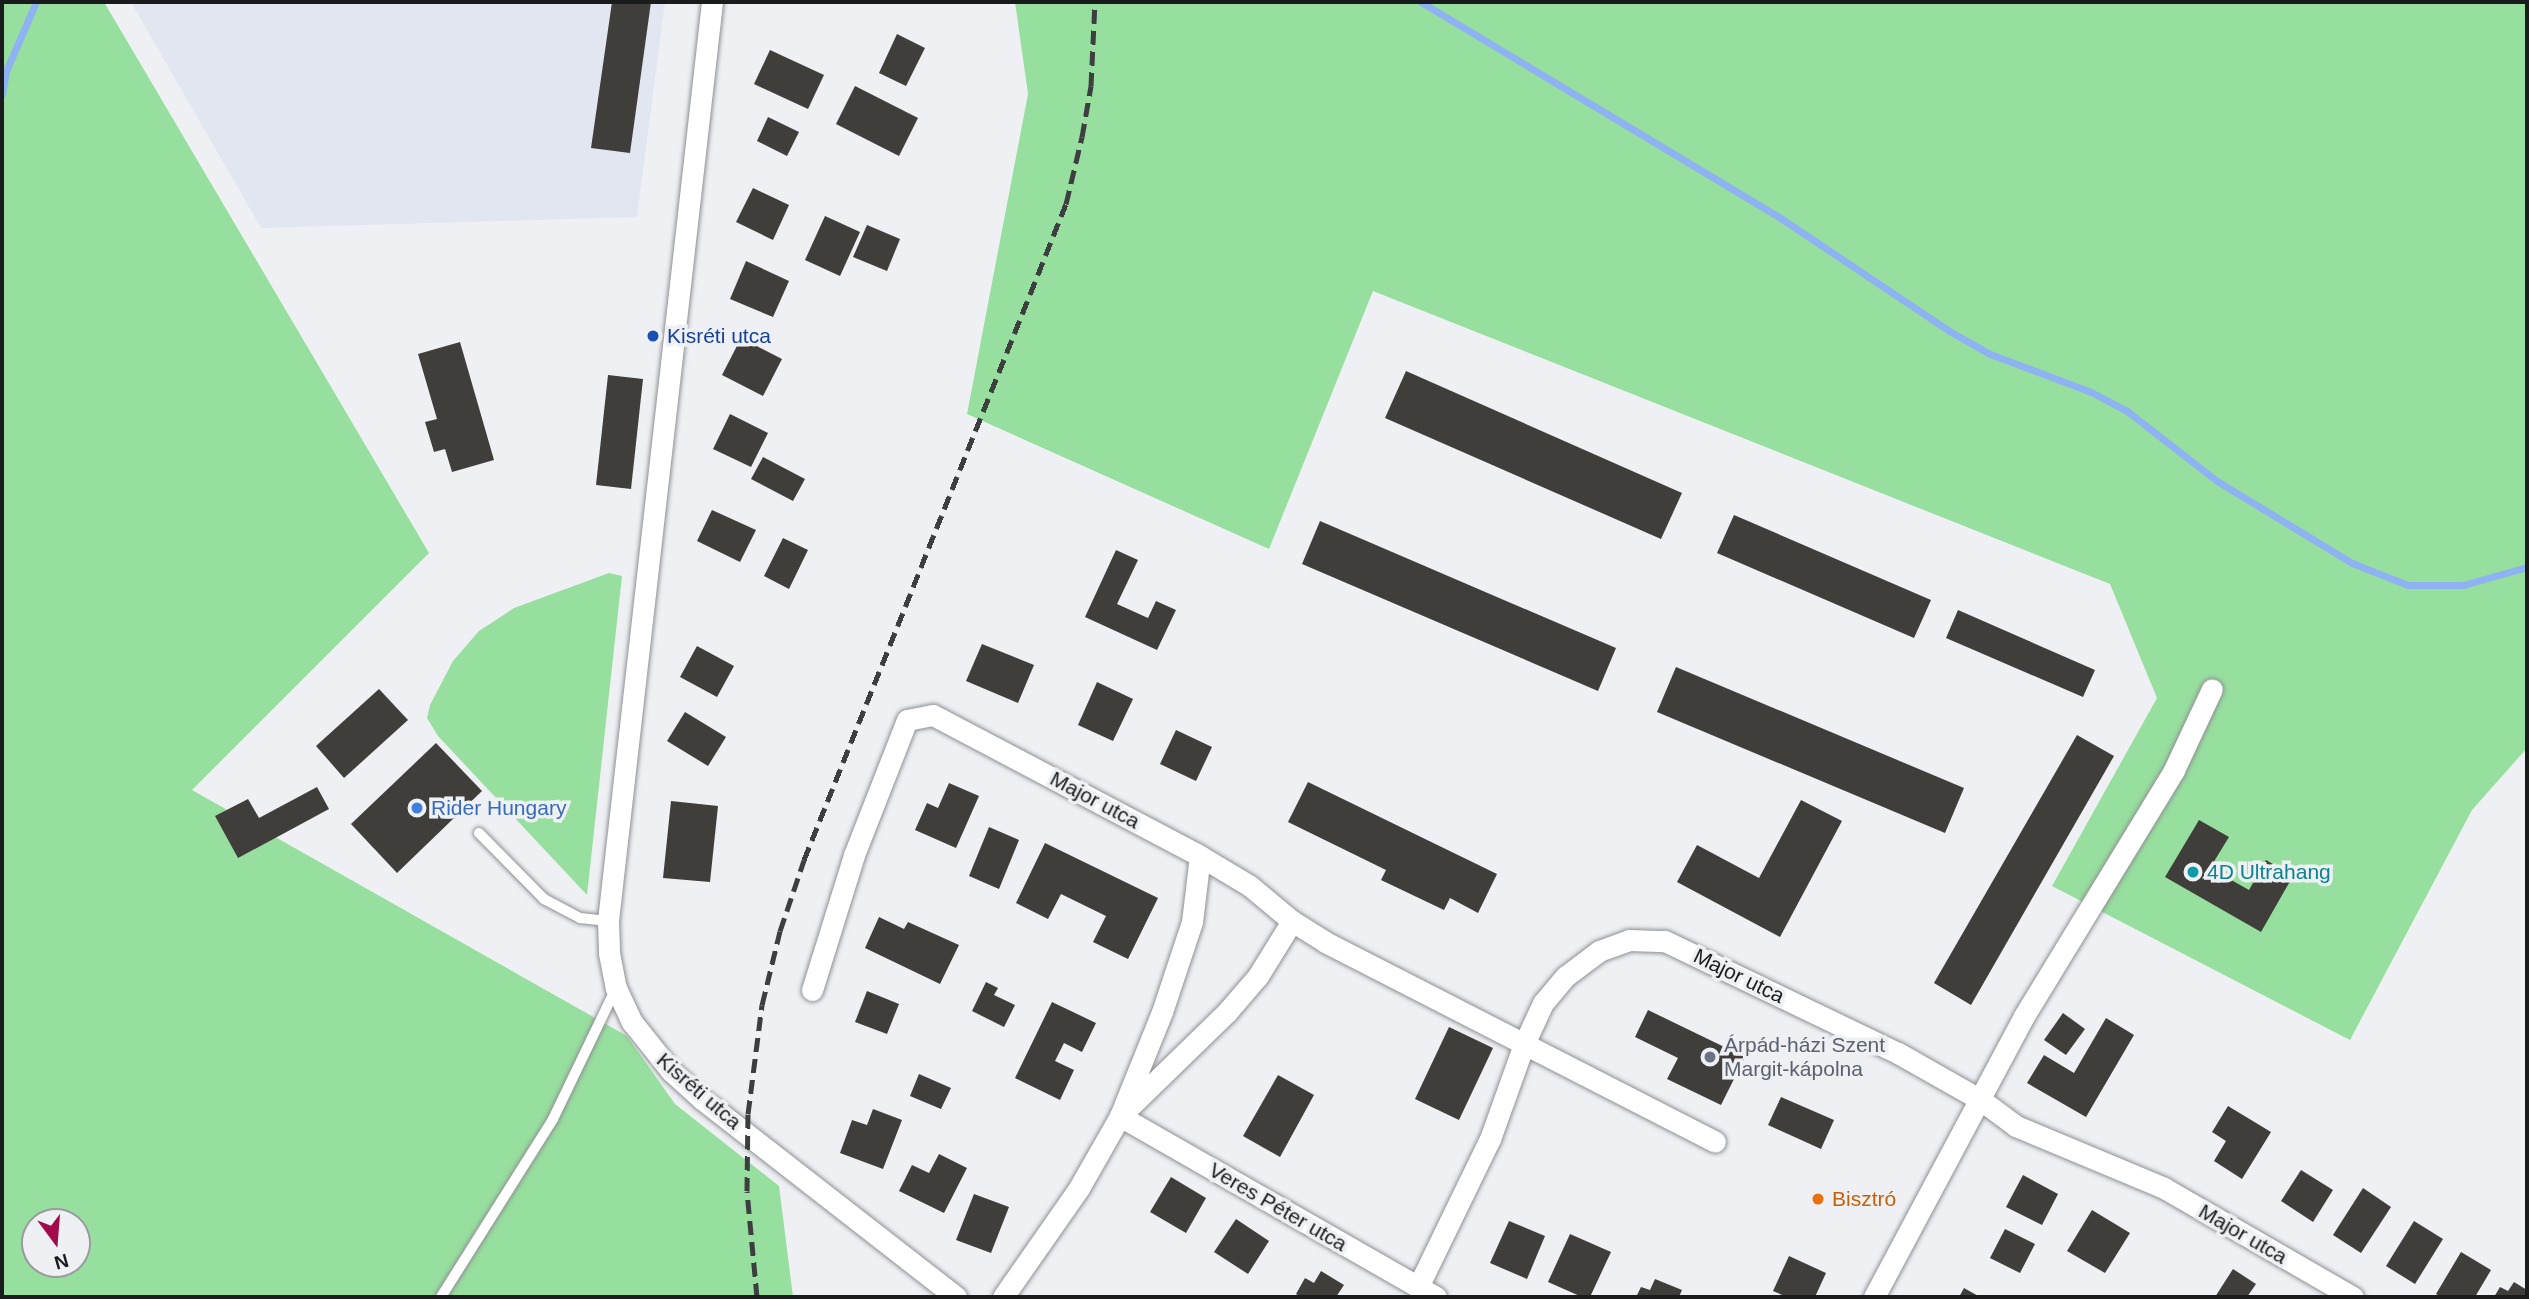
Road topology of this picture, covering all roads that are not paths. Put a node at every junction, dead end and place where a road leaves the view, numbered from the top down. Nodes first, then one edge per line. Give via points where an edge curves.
1 (712, 2) edge
2 (2213, 689) dead end
3 (480, 833) dead end
4 (1200, 856) junction
5 (608, 921) junction
6 (1292, 921) junction
7 (616, 988) junction
8 (812, 990) dead end
9 (1524, 1044) junction
10 (1980, 1100) junction
11 (1120, 1116) junction
12 (1715, 1142) dead end
13 (1427, 1292) edge
14 (441, 1297) edge
15 (956, 1297) edge
16 (1003, 1297) edge
17 (1874, 1297) edge
18 (2353, 1297) edge

1 - 5 street, Kisréti utca
2 - 10 street via 2174,770 2024,1016
3 - 5 lane via 544,900 580,918
4 - 6 street, Major utca via 1250,886
4 - 8 street, Major utca via 933,715 907,720 853,855
4 - 11 street via 1192,922
5 - 7 street, Kisréti utca
6 - 9 street, Major utca
6 - 11 street via 1258,976 1227,1012
7 - 14 lane via 553,1119
7 - 15 street, Kisréti utca via 632,1022 652,1049 703,1100
9 - 10 street, Major utca via 1543,1003 1566,975 1599,951 1629,940 1665,941 1898,1053
9 - 12 street, Major utca
9 - 13 street
10 - 17 street
10 - 18 street, Major utca via 2016,1126 2164,1188
11 - 13 street, Veres Péter utca
11 - 16 street via 1079,1188

